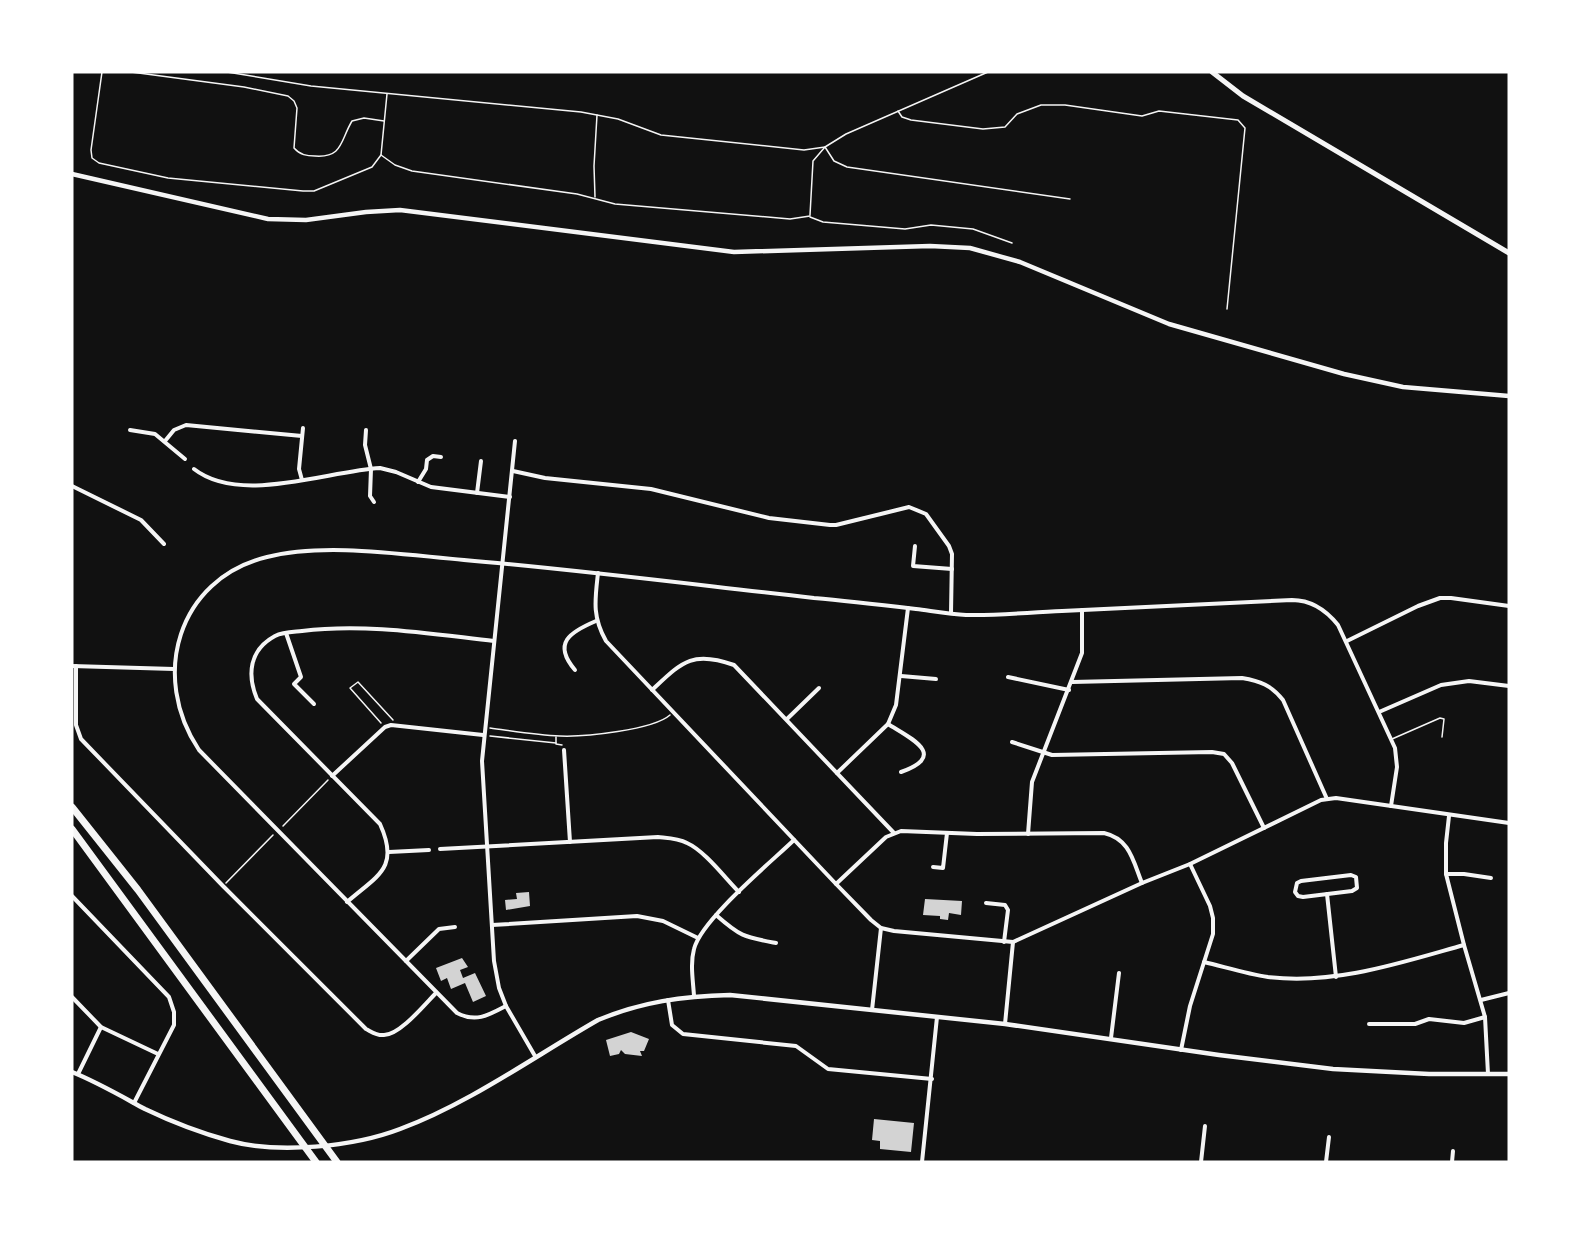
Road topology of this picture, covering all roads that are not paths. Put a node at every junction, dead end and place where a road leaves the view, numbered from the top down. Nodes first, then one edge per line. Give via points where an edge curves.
1 (102, 72) edge
2 (131, 72) edge
3 (227, 72) edge
4 (988, 72) edge
5 (1212, 72) edge
6 (387, 92) junction
7 (898, 111) junction
8 (597, 114) junction
9 (384, 121) junction
10 (825, 147) junction
11 (381, 155) junction
12 (72, 174) edge
13 (595, 198) junction
14 (1070, 199) dead end
15 (810, 216) junction
16 (1012, 243) dead end
17 (1509, 254) edge
18 (1227, 309) dead end
19 (1509, 396) edge
20 (303, 428) dead end
21 (130, 430) dead end
22 (366, 430) dead end
23 (302, 436) junction
24 (165, 441) junction
25 (515, 441) dead end
26 (441, 457) dead end
27 (186, 459) dead end
28 (481, 461) dead end
29 (194, 469) dead end
30 (371, 469) junction
31 (513, 471) junction
32 (302, 480) junction
33 (418, 482) junction
34 (72, 486) edge
35 (477, 493) junction
36 (510, 497) junction
37 (374, 502) dead end
38 (164, 544) dead end
39 (915, 546) dead end
40 (502, 563) junction
41 (952, 569) junction
42 (598, 573) junction
43 (1509, 606) edge
44 (908, 608) junction
45 (1082, 610) junction
46 (951, 613) junction
47 (596, 621) junction
48 (286, 633) junction
49 (494, 641) junction
50 (1347, 641) junction
51 (74, 666) edge
52 (174, 669) junction
53 (575, 670) dead end
54 (901, 676) junction
55 (1008, 677) dead end
56 (936, 679) dead end
57 (1072, 682) junction
58 (1509, 686) edge
59 (819, 688) dead end
60 (652, 690) junction
61 (1069, 690) junction
62 (314, 704) dead end
63 (1379, 712) junction
64 (787, 719) junction
65 (888, 724) junction
66 (483, 735) junction
67 (1442, 737) dead end
68 (1392, 739) junction
69 (1012, 742) dead end
70 (564, 747) road end
71 (1045, 752) junction
72 (901, 772) dead end
73 (837, 773) junction
74 (332, 776) junction
75 (1328, 799) junction
76 (1391, 806) junction
77 (72, 807) edge
78 (1449, 816) junction
79 (1509, 823) edge
80 (1264, 828) junction
81 (72, 829) edge
82 (894, 833) junction
83 (947, 833) junction
84 (1028, 834) junction
85 (794, 840) junction
86 (570, 842) junction
87 (487, 846) junction
88 (440, 849) dead end
89 (429, 850) dead end
90 (389, 852) junction
91 (1190, 864) junction
92 (933, 867) dead end
93 (1446, 874) junction
94 (1491, 878) dead end
95 (1142, 883) junction
96 (836, 884) junction
97 (739, 892) junction
98 (1327, 894) junction
99 (72, 896) edge
100 (347, 902) junction
101 (986, 903) dead end
102 (716, 915) junction
103 (492, 925) junction
104 (455, 927) dead end
105 (881, 928) junction
106 (698, 938) junction
107 (1004, 942) junction
108 (1013, 942) junction
109 (776, 943) dead end
110 (1464, 945) junction
111 (406, 961) junction
112 (1204, 962) junction
113 (1119, 973) dead end
114 (1336, 977) junction
115 (436, 993) junction
116 (1509, 993) edge
117 (694, 996) junction
118 (72, 997) edge
119 (668, 999) junction
120 (1481, 1000) junction
121 (506, 1006) junction
122 (872, 1010) junction
123 (937, 1017) junction
124 (1485, 1017) junction
125 (1369, 1023) dead end
126 (1005, 1024) junction
127 (101, 1027) junction
128 (1111, 1038) junction
129 (1181, 1050) junction
130 (158, 1054) junction
131 (535, 1056) junction
132 (75, 1073) edge
133 (1488, 1074) junction
134 (1509, 1074) edge
135 (932, 1079) junction
136 (134, 1103) junction
137 (1205, 1126) dead end
138 (1329, 1137) dead end
139 (1453, 1151) dead end
140 (335, 1160) edge
141 (315, 1161) edge
142 (922, 1162) edge
143 (1201, 1162) edge
144 (1326, 1162) edge
145 (1452, 1162) edge

1 - 11 lane via 92,142 92,158 99,163 168,178 314,191 372,167
2 - 9 lane via 288,96 297,108 294,148 309,156 327,157 337,152 352,121
3 - 6 lane via 311,86
4 - 7 lane
5 - 17 main road via 1243,96
6 - 8 lane
6 - 9 lane
7 - 10 lane
7 - 18 lane via 911,120 983,129 1005,127 1017,114 1041,105 1142,116 1159,111 1238,120 1245,128
8 - 10 lane via 661,135 804,150
8 - 13 lane
9 - 11 lane
10 - 14 lane via 834,161 847,167
10 - 15 lane via 813,161
11 - 13 lane via 412,171
12 - 19 street via 268,219 306,220 400,210 734,252 969,248 1002,255 1169,324 1344,374 1403,387
13 - 15 lane via 616,205 790,219
15 - 16 lane via 823,222 905,229 931,225 973,229
20 - 23 street
21 - 24 street via 155,434
22 - 30 street
23 - 24 street via 186,425 174,430
23 - 32 street
24 - 27 street
25 - 31 street
26 - 33 street via 427,460
28 - 35 street
29 - 32 street via 202,476 231,484
30 - 32 street
30 - 33 street via 396,472
30 - 37 street via 370,496
31 - 36 street
31 - 41 street via 651,489 783,521 836,525 909,507 926,514 949,546
33 - 35 street
34 - 38 street via 141,520
35 - 36 street
36 - 40 street
39 - 41 street via 913,566
40 - 42 street
40 - 49 street
40 - 52 street via 317,551 266,557 244,564 203,596 183,629
41 - 46 street
42 - 44 street
42 - 47 street
43 - 50 street via 1440,598
44 - 46 street
44 - 54 street
45 - 46 street
45 - 50 street via 1297,600 1328,612
45 - 57 street via 1082,653
47 - 53 street via 572,632 566,642 564,651
47 - 60 street via 606,640
48 - 49 street via 351,628
48 - 62 street via 301,677 294,684
48 - 74 street via 276,635 256,653 251,684 257,699
49 - 66 street
50 - 63 street
51 - 52 street
51 - 115 street via 76,725 81,739 366,1029 386,1036 397,1031
52 - 100 street via 175,695 188,734 199,750
54 - 56 street
54 - 65 street
55 - 61 street
57 - 61 street
57 - 75 street via 1242,678 1266,684 1283,700
58 - 63 street via 1469,681 1441,685
59 - 64 street
60 - 64 street via 681,663 697,658 716,659 734,665
60 - 85 street
61 - 71 street
63 - 68 street
64 - 73 street
65 - 72 street via 924,752 917,765
65 - 73 street
66 - 74 street via 385,727
66 - 87 street
67 - 68 lane via 1444,719 1440,718
68 - 76 street via 1397,767
69 - 71 street
70 - 86 street
71 - 80 street via 1224,754
71 - 84 street via 1032,782
73 - 82 street
74 - 90 street via 380,825
75 - 76 street
75 - 80 street
76 - 78 street
77 - 140 highway via 138,890
78 - 79 street
78 - 93 street
80 - 91 street
81 - 141 highway
82 - 83 street
82 - 96 street
83 - 84 street
83 - 92 street via 944,868
84 - 95 street via 1112,835 1127,846
85 - 96 street
85 - 97 street
86 - 87 street
86 - 97 street via 676,839 699,851
87 - 88 street
87 - 103 street
89 - 90 street
90 - 100 street via 385,868
91 - 95 street
91 - 112 street via 1213,918 1213,934
93 - 94 street
93 - 110 street
95 - 108 street
96 - 105 street
97 - 102 street
98 - 98 street via 1298,896 1294,887 1301,881 1351,875 1357,880 1357,888 1352,891
98 - 114 street
99 - 130 street via 169,997 174,1025
100 - 111 street
101 - 107 street via 1005,905 1008,910
102 - 106 street
102 - 109 street via 745,938
103 - 106 street via 637,916 663,921
103 - 121 street via 494,961
104 - 111 street via 439,929
105 - 107 street
105 - 122 street
106 - 117 street via 692,964
107 - 108 street
108 - 126 street
110 - 114 street
110 - 120 street
111 - 115 street
112 - 114 street via 1266,977
112 - 129 street
113 - 128 street
115 - 121 street via 464,1017 483,1018
116 - 120 street
117 - 119 street
117 - 122 street
118 - 127 street
119 - 131 street via 598,1020
119 - 135 street via 672,1026 683,1034 796,1046 828,1069
120 - 124 street
121 - 131 street
122 - 123 street
123 - 126 street
123 - 135 street
124 - 125 street via 1464,1023 1429,1019 1415,1024
124 - 133 street
126 - 128 street
127 - 130 street
127 - 132 street
128 - 129 street
129 - 133 street via 1332,1069
130 - 136 street
131 - 136 street via 451,1106 399,1130 316,1146 284,1148 232,1141 172,1121
132 - 136 street
133 - 134 street
135 - 142 street
137 - 143 street
138 - 144 street
139 - 145 street

